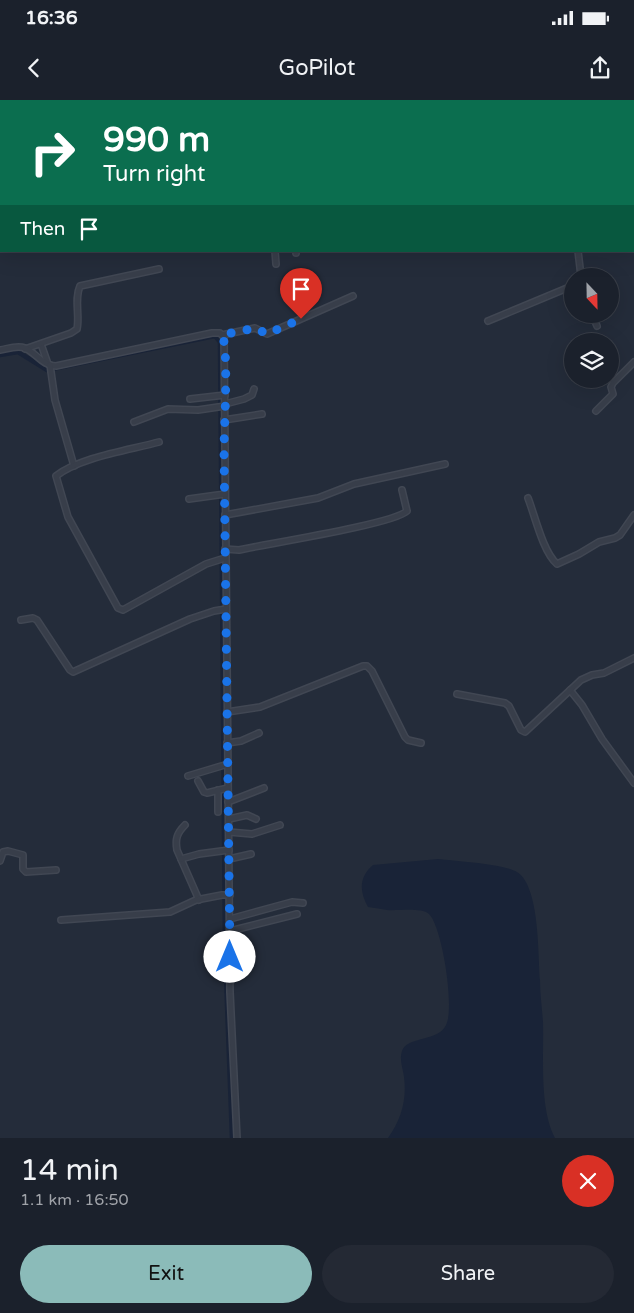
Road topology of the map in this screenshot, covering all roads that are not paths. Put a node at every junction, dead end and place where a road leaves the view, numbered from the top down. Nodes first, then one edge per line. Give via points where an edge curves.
1 (275, 252) edge
2 (578, 252) edge
3 (276, 264) dead end
4 (580, 268) edge
5 (159, 269) dead end
6 (564, 289) edge
7 (352, 296) dead end
8 (488, 321) dead end
9 (596, 323) edge
10 (597, 326) dead end
11 (222, 335) junction
12 (40, 344) junction
13 (25, 348) junction
14 (0, 350) edge
15 (634, 362) edge
16 (50, 368) junction
17 (254, 389) dead end
18 (225, 395) junction
19 (190, 399) dead end
20 (222, 406) junction
21 (596, 411) dead end
22 (262, 414) dead end
23 (224, 420) junction
24 (134, 422) dead end
25 (159, 442) dead end
26 (445, 464) dead end
27 (74, 466) junction
28 (402, 490) dead end
29 (221, 494) junction
30 (528, 498) dead end
31 (189, 499) dead end
32 (225, 515) junction
33 (634, 515) edge
34 (225, 550) junction
35 (222, 558) junction
36 (223, 610) junction
37 (21, 620) dead end
38 (634, 658) edge
39 (570, 690) junction
40 (457, 694) dead end
41 (227, 712) junction
42 (259, 733) dead end
43 (227, 742) junction
44 (421, 743) dead end
45 (228, 764) junction
46 (188, 776) dead end
47 (198, 781) dead end
48 (634, 783) edge
49 (228, 788) junction
50 (264, 788) dead end
51 (218, 790) junction
52 (228, 802) junction
53 (218, 812) dead end
54 (256, 819) dead end
55 (228, 820) junction
56 (185, 825) dead end
57 (280, 825) dead end
58 (229, 832) junction
59 (225, 850) junction
60 (251, 854) dead end
61 (181, 858) junction
62 (229, 859) junction
63 (0, 861) edge
64 (56, 870) dead end
65 (226, 894) junction
66 (199, 900) junction
67 (303, 903) dead end
68 (297, 914) dead end
69 (230, 919) junction
70 (61, 920) dead end
71 (230, 931) junction
72 (237, 1138) edge

1 - 3 street
2 - 4 street
5 - 12 street via 80,286 77,329
6 - 8 street
7 - 11 street via 267,334 255,328
9 - 10 street
11 - 16 street via 212,333
11 - 18 street
12 - 13 street
12 - 16 street
13 - 14 street
13 - 16 street
15 - 21 street via 613,383 613,394
16 - 27 street via 55,400
17 - 20 street via 248,398
18 - 19 street
18 - 20 street
20 - 23 street
20 - 24 street via 198,410 175,408
22 - 23 street
23 - 29 street
25 - 27 street
26 - 32 street via 354,484 318,498
27 - 35 street via 56,476 62,501 75,532 119,610
28 - 34 street via 407,511 399,516 239,550
29 - 31 street
29 - 32 street
30 - 33 street via 548,550 557,564 620,535
32 - 34 street
34 - 35 street
35 - 36 street
36 - 37 street via 190,619 73,672 37,620
36 - 41 street
38 - 39 street via 604,673 586,677
39 - 40 street via 525,732 505,703
39 - 48 street
41 - 43 street
41 - 44 street via 260,707 367,666 372,670 405,737
42 - 43 street via 241,741
43 - 45 street
45 - 46 street
45 - 49 street
47 - 51 street via 204,792
49 - 51 street
49 - 52 street
50 - 52 street
51 - 53 street
52 - 55 street
54 - 55 street via 247,815
55 - 58 street
56 - 61 street via 176,837
57 - 58 street via 252,834
58 - 59 street
59 - 61 street
59 - 62 street
60 - 62 street
61 - 66 street
62 - 65 street
63 - 64 street via 3,852 8,851 23,855 26,872
65 - 66 street
65 - 69 street
66 - 70 street via 170,912
67 - 69 street via 292,902
68 - 71 street
69 - 71 street
71 - 72 street

